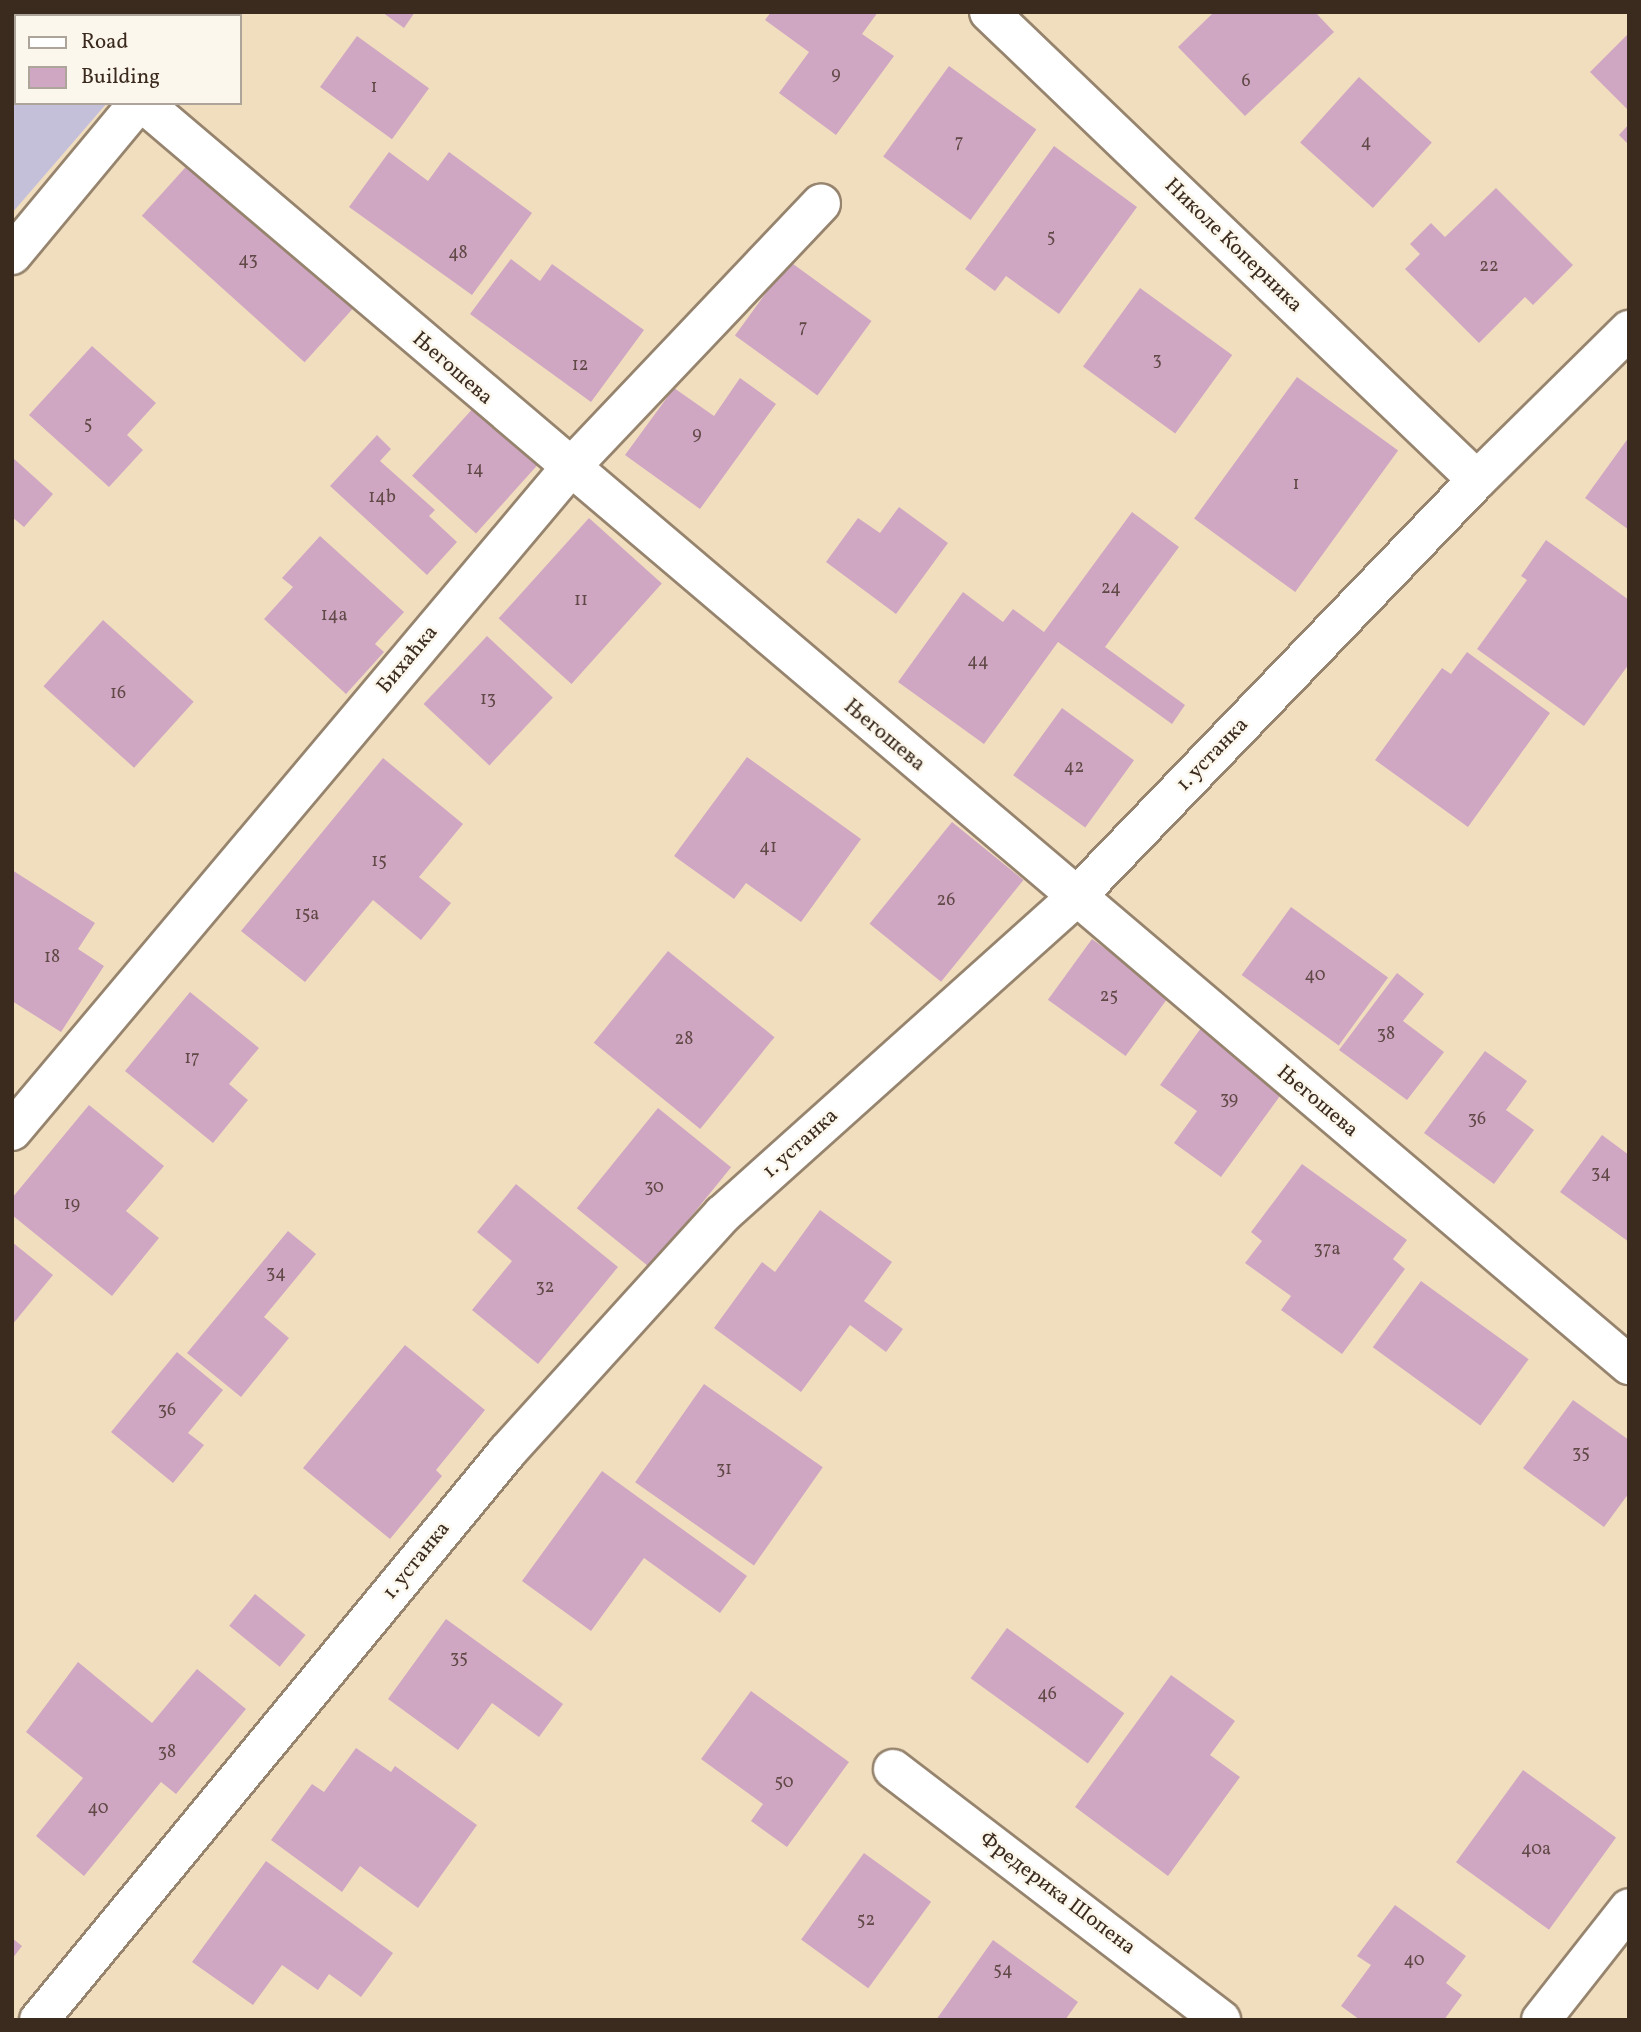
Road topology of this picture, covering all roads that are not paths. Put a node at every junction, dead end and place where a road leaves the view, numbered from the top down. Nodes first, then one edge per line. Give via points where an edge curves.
1 (989, 12) edge
2 (139, 105) edge
3 (143, 105) edge
4 (821, 203) dead end
5 (12, 255) edge
6 (1629, 330) edge
7 (569, 469) junction
8 (1478, 480) junction
9 (1075, 898) junction
10 (12, 1131) edge
11 (1629, 1364) edge
12 (893, 1769) dead end
13 (1629, 1908) edge
14 (39, 2020) edge
15 (1221, 2020) edge
16 (1541, 2020) edge

1 - 8 street, Николе Коперника
2 - 5 street
3 - 7 street, Његошева
4 - 7 street, Бихаћка
6 - 8 street, 1. устанка
7 - 9 street, Његошева
7 - 10 street, Бихаћка
8 - 9 street, 1. устанка
9 - 11 street, Његошева
9 - 14 street, 1. устанка via 723,1214 507,1452
12 - 15 street, Фредерика Шопена
13 - 16 street

